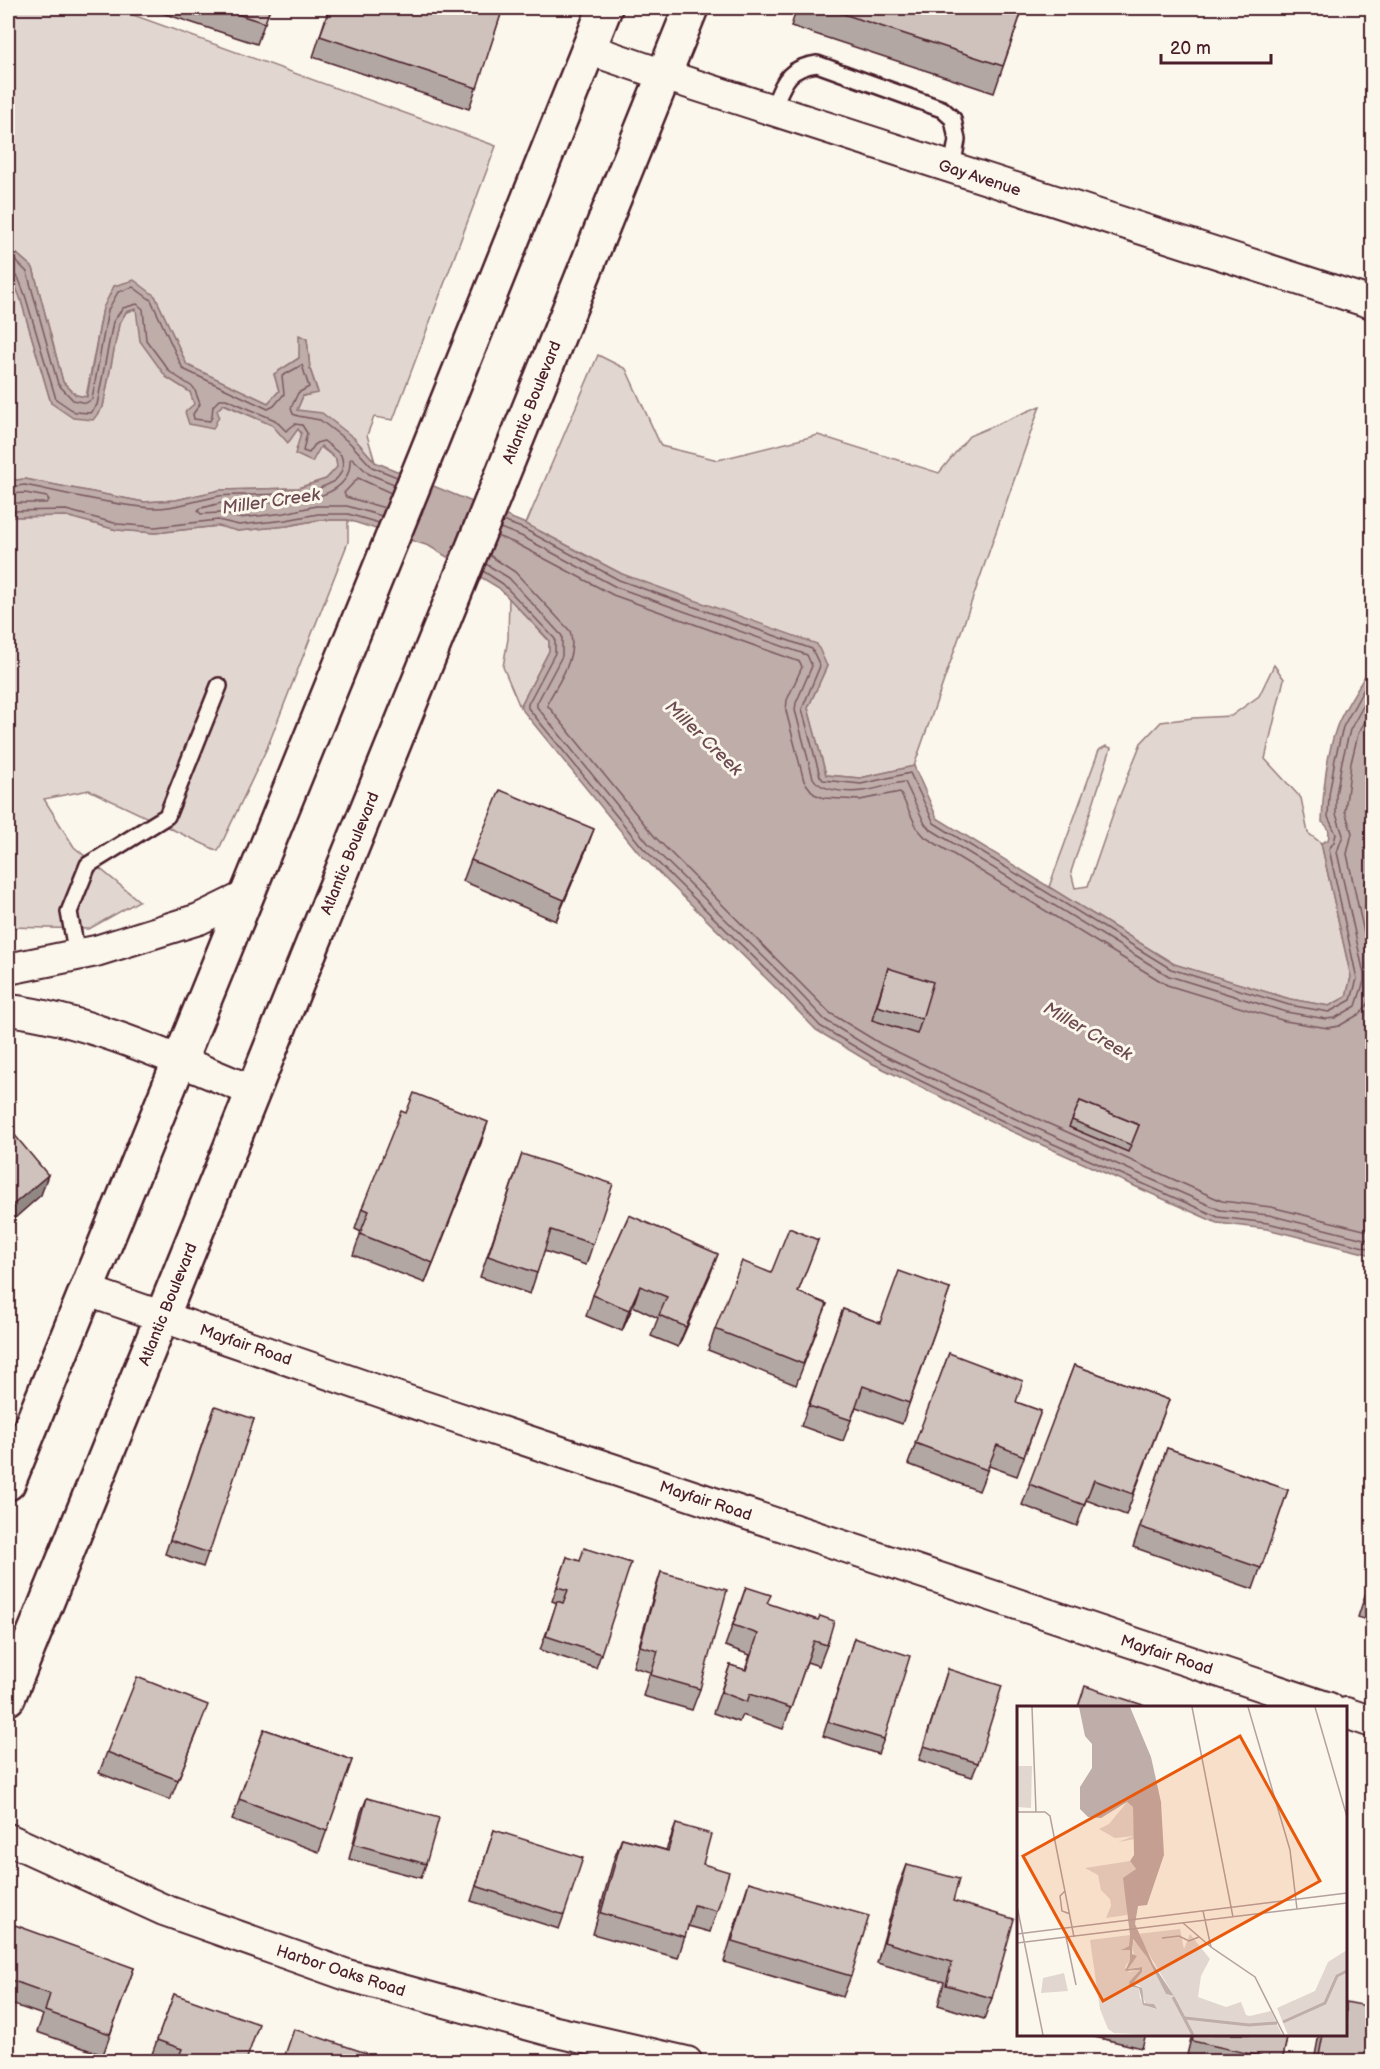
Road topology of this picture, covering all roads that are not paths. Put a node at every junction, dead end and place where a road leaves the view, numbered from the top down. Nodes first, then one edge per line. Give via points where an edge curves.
1 (605, 8) edge
2 (691, 8) edge
3 (588, 49) junction
4 (664, 75) junction
5 (772, 110) junction
6 (952, 168) junction
7 (1372, 303) edge
8 (219, 686) dead end
9 (246, 896) junction
10 (78, 955) junction
11 (8, 969) edge
12 (8, 1010) edge
13 (180, 1061) junction
14 (252, 1091) junction
15 (85, 1290) junction
16 (162, 1316) junction
17 (8, 1483) edge
18 (8, 1698) edge
19 (1326, 1706) edge
20 (1347, 1713) edge
21 (1372, 1722) edge
22 (8, 1839) edge
23 (687, 2061) edge

1 - 3 main road
2 - 4 main road, Atlantic Boulevard
3 - 4 street, Gay Avenue
3 - 9 main road
4 - 5 street, Gay Avenue
4 - 14 main road, Atlantic Boulevard
5 - 6 street, Gay Avenue
5 - 6 lane via 786,80 800,66 818,64 942,109 953,119 957,140
6 - 7 street, Gay Avenue
8 - 10 lane via 166,816 88,865 69,912
9 - 10 street via 200,919
9 - 13 main road
10 - 11 street
12 - 13 street via 35,1013 92,1029
13 - 14 street
13 - 15 main road
14 - 16 main road, Atlantic Boulevard
15 - 16 street, Mayfair Road
15 - 17 main road
16 - 18 main road, Atlantic Boulevard
16 - 19 street, Mayfair Road
20 - 21 street
22 - 23 street, Harbor Oaks Road via 164,1910 347,1975 552,2031

